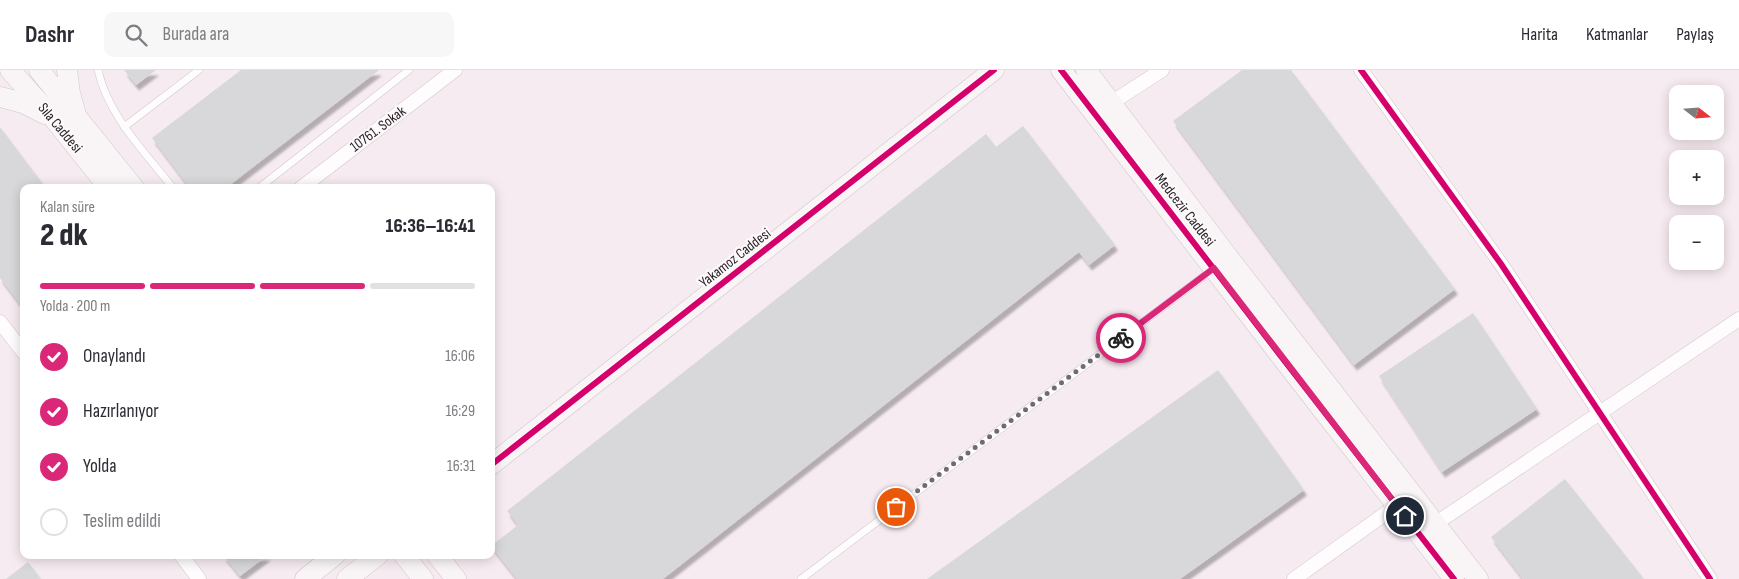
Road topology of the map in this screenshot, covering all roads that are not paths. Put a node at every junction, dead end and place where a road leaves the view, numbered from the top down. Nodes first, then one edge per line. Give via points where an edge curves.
1 (10, 70) edge
2 (39, 70) edge
3 (67, 70) edge
4 (98, 70) edge
5 (199, 70) edge
6 (409, 70) edge
7 (455, 70) edge
8 (994, 70) edge
9 (1062, 70) edge
10 (1086, 70) edge
11 (1162, 70) edge
12 (1361, 70) edge
13 (0, 97) edge
14 (1111, 103) junction
15 (77, 116) junction
16 (54, 118) junction
17 (124, 126) junction
18 (106, 184) edge
19 (131, 184) edge
20 (170, 184) edge
21 (264, 184) edge
22 (306, 184) edge
23 (1214, 268) junction
24 (1739, 319) edge
25 (0, 322) edge
26 (20, 348) edge
27 (1600, 412) junction
28 (495, 463) edge
29 (1404, 500) junction
30 (1428, 530) junction
31 (184, 559) edge
32 (330, 559) edge
33 (373, 559) edge
34 (407, 559) edge
35 (440, 559) edge
36 (199, 579) edge
37 (305, 579) edge
38 (347, 579) edge
39 (423, 579) edge
40 (456, 579) edge
41 (801, 579) edge
42 (1294, 579) edge
43 (1454, 579) edge
44 (1478, 579) edge
45 (1710, 579) edge

1 - 16 street, Sıla Caddesi
2 - 15 street
3 - 15 street
4 - 17 lane
5 - 17 lane
6 - 21 lane
7 - 22 street, 10761. Sokak
8 - 28 street, Yakamoz Caddesi
9 - 23 street, Medcezir Caddesi
10 - 14 street, Medcezir Caddesi
11 - 14 street
12 - 27 street via 1501,264
13 - 16 street via 23,103
14 - 29 street, Medcezir Caddesi
15 - 19 street
16 - 18 street, Sıla Caddesi
17 - 20 lane
23 - 29 street, Medcezir Caddesi
23 - 41 lane
24 - 27 street
25 - 26 street
27 - 30 street
27 - 45 street
29 - 30 street, Medcezir Caddesi
29 - 42 street
30 - 43 street, Medcezir Caddesi
30 - 44 street, Medcezir Caddesi
31 - 36 street
32 - 37 street
33 - 38 street
34 - 39 street
35 - 40 street

